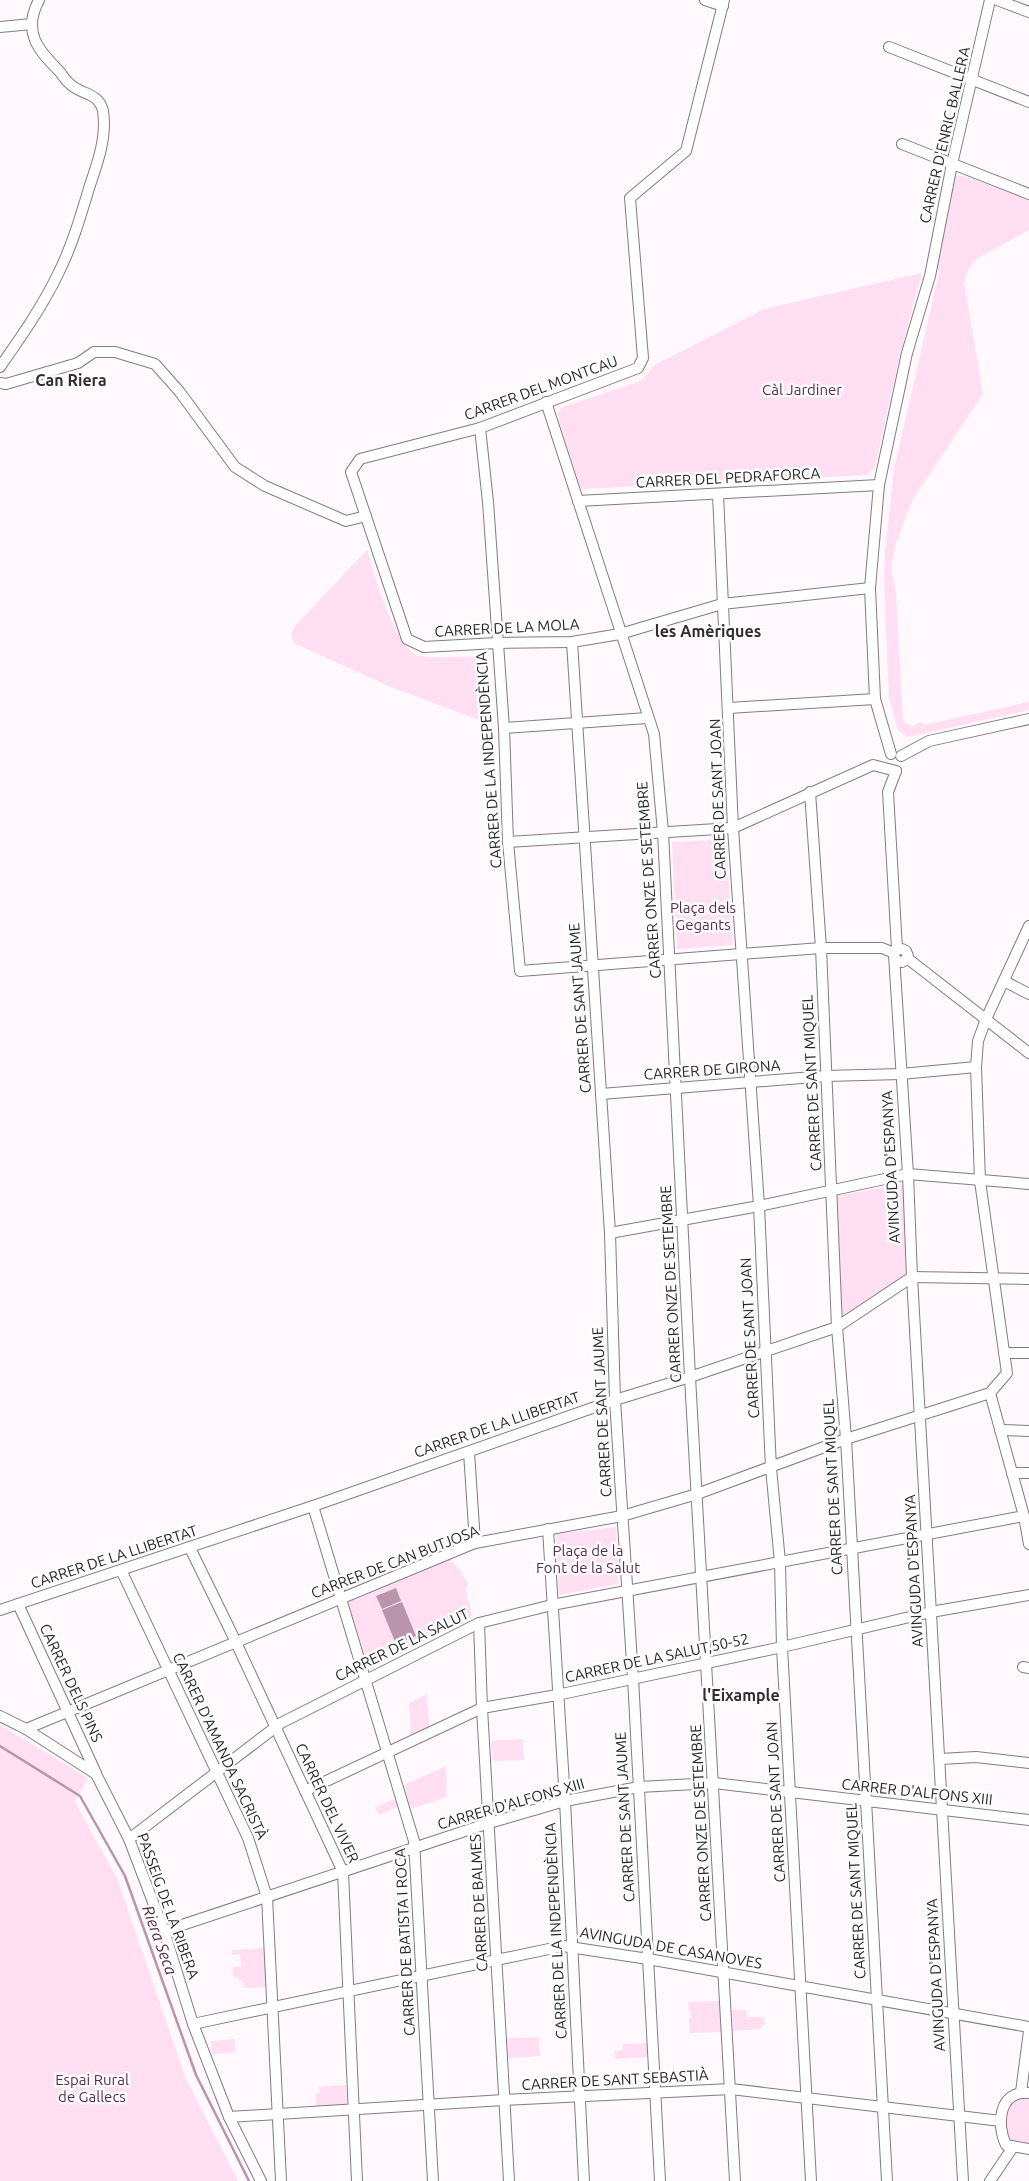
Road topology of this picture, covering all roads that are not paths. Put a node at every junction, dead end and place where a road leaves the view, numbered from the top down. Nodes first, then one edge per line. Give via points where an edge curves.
1 (39, 0) edge
2 (705, 0) edge
3 (990, 0) edge
4 (997, 0) edge
5 (723, 3) edge
6 (1029, 12) edge
7 (32, 24) junction
8 (0, 26) edge
9 (889, 47) dead end
10 (972, 80) junction
11 (1029, 102) edge
12 (902, 144) dead end
13 (952, 164) junction
14 (1029, 192) edge
15 (0, 368) edge
16 (0, 383) edge
17 (546, 402) junction
18 (480, 428) junction
19 (351, 472) joint
20 (879, 485) junction
21 (718, 494) junction
22 (578, 501) junction
23 (366, 516) junction
24 (870, 588) junction
25 (722, 604) junction
26 (620, 634) junction
27 (572, 642) junction
28 (497, 643) junction
29 (875, 699) junction
30 (729, 708) junction
31 (647, 718) junction
32 (1029, 718) edge
33 (576, 722) junction
34 (504, 728) junction
35 (896, 755) junction
36 (892, 769) junction
37 (810, 792) junction
38 (733, 828) junction
39 (663, 832) junction
40 (585, 836) junction
41 (508, 842) junction
42 (1029, 926) edge
43 (821, 948) junction
44 (896, 954) junction
45 (741, 955) junction
46 (669, 960) junction
47 (592, 965) junction
48 (1004, 981) junction
49 (1029, 994) edge
50 (986, 1019) junction
51 (1029, 1052) edge
52 (976, 1067) junction
53 (901, 1074) junction
54 (826, 1076) junction
55 (750, 1083) junction
56 (677, 1087) junction
57 (601, 1094) junction
58 (908, 1174) junction
59 (980, 1181) junction
60 (1029, 1184) edge
61 (832, 1190) junction
62 (759, 1206) junction
63 (683, 1220) junction
64 (610, 1234) junction
65 (912, 1277) junction
66 (994, 1279) junction
67 (1029, 1279) edge
68 (837, 1327) junction
69 (766, 1352) junction
70 (1004, 1353) junction
71 (1029, 1353) edge
72 (690, 1377) junction
73 (990, 1393) junction
74 (615, 1400) junction
75 (921, 1414) junction
76 (1000, 1430) junction
77 (1029, 1431) edge
78 (846, 1439) junction
79 (469, 1452) junction
80 (771, 1468) junction
81 (1012, 1473) junction
82 (1029, 1473) edge
83 (697, 1494) junction
84 (312, 1506) junction
85 (622, 1516) junction
86 (1024, 1516) junction
87 (548, 1529) junction
88 (926, 1535) junction
89 (475, 1543) junction
90 (1029, 1544) edge
91 (852, 1547) junction
92 (190, 1548) junction
93 (780, 1562) junction
94 (121, 1570) junction
95 (702, 1578) junction
96 (626, 1592) junction
97 (1029, 1595) edge
98 (341, 1599) junction
99 (18, 1604) junction
100 (552, 1605) junction
101 (0, 1610) edge
102 (931, 1612) junction
103 (479, 1623) junction
104 (855, 1628) junction
105 (236, 1641) junction
106 (782, 1647) junction
107 (706, 1663) junction
108 (168, 1670) junction
109 (633, 1678) junction
110 (366, 1680) junction
111 (557, 1695) junction
112 (482, 1708) junction
113 (68, 1712) junction
114 (0, 1716) edge
115 (275, 1726) junction
116 (26, 1729) junction
117 (388, 1752) junction
118 (940, 1759) junction
119 (1029, 1763) edge
120 (217, 1772) junction
121 (96, 1774) junction
122 (714, 1783) junction
123 (639, 1787) junction
124 (305, 1792) junction
125 (791, 1793) junction
126 (565, 1801) junction
127 (867, 1802) junction
128 (943, 1810) junction
129 (1029, 1820) edge
130 (489, 1823) junction
131 (129, 1839) junction
132 (416, 1847) junction
133 (343, 1872) junction
134 (267, 1896) junction
135 (164, 1931) junction
136 (572, 1946) junction
137 (497, 1959) junction
138 (648, 1959) junction
139 (724, 1973) junction
140 (422, 1975) junction
141 (800, 1987) junction
142 (349, 1991) junction
143 (877, 2001) junction
144 (273, 2007) junction
145 (953, 2013) junction
146 (193, 2024) junction
147 (1029, 2029) edge
148 (731, 2090) junction
149 (655, 2093) junction
150 (1025, 2093) edge
151 (580, 2096) junction
152 (806, 2099) junction
153 (504, 2100) junction
154 (428, 2105) junction
155 (884, 2108) junction
156 (354, 2110) junction
157 (278, 2114) junction
158 (229, 2117) junction
159 (959, 2117) junction
160 (1001, 2122) junction
161 (1013, 2147) junction
162 (1029, 2149) edge
163 (261, 2181) edge
164 (281, 2181) edge
165 (357, 2181) edge
166 (433, 2181) edge
167 (508, 2181) edge
168 (584, 2181) edge
169 (660, 2181) edge
170 (735, 2181) edge
171 (812, 2181) edge
172 (887, 2181) edge
173 (963, 2181) edge
174 (990, 2181) edge

1 - 7 street
2 - 5 street
3 - 10 street, CARRER D'ENRIC BALLERA
4 - 6 street
5 - 17 street, CARRER DEL MONTCAU via 686,151 630,198 643,358 638,368
7 - 8 street
7 - 15 street via 40,52 70,84 93,95 102,109 101,150 59,274
9 - 10 street
10 - 11 street
10 - 13 street, CARRER D'ENRIC BALLERA
12 - 13 street
13 - 14 street
13 - 20 street, CARRER D'ENRIC BALLERA via 930,276 907,353
16 - 23 street via 78,363 94,352 115,352 155,364 235,467 265,486 346,520
17 - 18 street, CARRER DEL MONTCAU
17 - 22 street, CARRER ONZE DE SETEMBRE
18 - 19 street, CARRER DEL MONTCAU via 360,460
18 - 28 street, CARRER DE LA INDEPENDÈNCIA
19 - 23 street, CARRER DE LA MOLA
20 - 21 street, CARRER DEL PEDRAFORCA
20 - 24 street, CARRER D'ENRIC BALLERA
21 - 22 street, CARRER DEL PEDRAFORCA
21 - 25 street, CARRER DE SANT JOAN
22 - 26 street, CARRER ONZE DE SETEMBRE
23 - 28 street, CARRER DE LA MOLA via 407,639 424,648
24 - 25 street, CARRER DE LA MOLA
24 - 29 street, CARRER D'ENRIC BALLERA
25 - 26 street, CARRER DE LA MOLA
25 - 30 street, CARRER DE SANT JOAN
26 - 27 street, CARRER DE LA MOLA
26 - 31 street, CARRER ONZE DE SETEMBRE
27 - 28 street, CARRER DE LA MOLA
27 - 33 street, CARRER DE SANT JAUME
28 - 34 street, CARRER DE LA INDEPENDÈNCIA
29 - 30 street
29 - 35 street, CARRER D'ENRIC BALLERA
30 - 38 street, CARRER DE SANT JOAN
31 - 33 street
31 - 39 street, CARRER ONZE DE SETEMBRE via 654,734
32 - 35 street via 929,741
33 - 34 street
33 - 40 street, CARRER DE SANT JAUME
34 - 41 street, CARRER DE LA INDEPENDÈNCIA
35 - 36 street via 886,761
35 - 36 street via 903,765
36 - 37 street via 873,764
36 - 44 street, AVINGUDA D'ESPANYA via 888,792
37 - 38 street
37 - 43 street, CARRER DE SANT MIQUEL
38 - 39 street
38 - 45 street, CARRER DE SANT JOAN
39 - 40 street
39 - 46 street, CARRER ONZE DE SETEMBRE
40 - 41 street
40 - 47 street, CARRER DE SANT JAUME
41 - 47 street, CARRER DE LA INDEPENDÈNCIA via 520,971
42 - 48 street
43 - 44 street via 882,948
43 - 45 street
43 - 54 street, CARRER DE SANT MIQUEL
44 - 50 street via 905,949 907,958
44 - 53 street, AVINGUDA D'ESPANYA
45 - 46 street
45 - 55 street, CARRER DE SANT JOAN
46 - 47 street
46 - 56 street, CARRER ONZE DE SETEMBRE
47 - 57 street, CARRER DE SANT JAUME
48 - 49 street
48 - 50 street
50 - 51 street
50 - 52 street via 978,1040
52 - 53 street, CARRER DE GIRONA
52 - 59 street
53 - 54 street, CARRER DE GIRONA
53 - 58 street, AVINGUDA D'ESPANYA
54 - 55 street, CARRER DE GIRONA
54 - 61 street, CARRER DE SANT MIQUEL
55 - 56 street, CARRER DE GIRONA
55 - 62 street, CARRER DE SANT JOAN
56 - 57 street, CARRER DE GIRONA
56 - 63 street, CARRER ONZE DE SETEMBRE
57 - 64 street, CARRER DE SANT JAUME
58 - 59 street
58 - 61 street
58 - 65 street, AVINGUDA D'ESPANYA
59 - 60 street
59 - 66 street
61 - 62 street
61 - 68 street, CARRER DE SANT MIQUEL
62 - 63 street
62 - 69 street, CARRER DE SANT JOAN
63 - 64 street
63 - 72 street, CARRER ONZE DE SETEMBRE
64 - 74 street, CARRER DE SANT JAUME
65 - 66 street
65 - 68 street, CARRER DE LA LLIBERTAT
65 - 75 street, AVINGUDA D'ESPANYA
66 - 67 street
66 - 70 street
68 - 69 street, CARRER DE LA LLIBERTAT
68 - 78 street, CARRER DE SANT MIQUEL
69 - 72 street, CARRER DE LA LLIBERTAT
69 - 80 street, CARRER DE SANT JOAN
70 - 71 street
70 - 73 street via 1007,1373
72 - 74 street, CARRER DE LA LLIBERTAT
72 - 83 street, CARRER ONZE DE SETEMBRE
73 - 75 street, CARRER DE CAN BUTJOSA
73 - 76 street
74 - 79 street, CARRER DE LA LLIBERTAT
74 - 85 street, CARRER DE SANT JAUME
75 - 78 street, CARRER DE CAN BUTJOSA
75 - 88 street, AVINGUDA D'ESPANYA
76 - 77 street
76 - 81 street
78 - 80 street, CARRER DE CAN BUTJOSA
78 - 91 street, CARRER DE SANT MIQUEL
79 - 84 street, CARRER DE LA LLIBERTAT
79 - 89 street
80 - 83 street, CARRER DE CAN BUTJOSA
80 - 93 street, CARRER DE SANT JOAN
81 - 82 street
81 - 86 street
83 - 85 street, CARRER DE CAN BUTJOSA
83 - 95 street, CARRER ONZE DE SETEMBRE
84 - 92 street, CARRER DE LA LLIBERTAT
84 - 98 street, CARRER DE BATISTA I ROCA
85 - 87 street, CARRER DE CAN BUTJOSA
85 - 96 street, CARRER DE SANT JAUME
86 - 88 street, CARRER DE LA SALUT
86 - 90 street
87 - 89 street, CARRER DE CAN BUTJOSA
87 - 100 street, CARRER DE LA INDEPENDÈNCIA
88 - 91 street, CARRER DE LA SALUT
88 - 102 street, AVINGUDA D'ESPANYA
89 - 98 street, CARRER DE CAN BUTJOSA
91 - 93 street, CARRER DE LA SALUT
91 - 104 street, CARRER DE SANT MIQUEL
92 - 94 street, CARRER DE LA LLIBERTAT
92 - 105 street, CARRER DEL VIVER
93 - 95 street, CARRER DE LA SALUT
93 - 106 street, CARRER DE SANT JOAN
94 - 99 street, CARRER DE LA LLIBERTAT
94 - 108 street, CARRER D'AMANDA SACRISTÀ
95 - 96 street, CARRER DE LA SALUT
95 - 107 street, CARRER ONZE DE SETEMBRE
96 - 100 street, CARRER DE LA SALUT
96 - 109 street, CARRER DE SANT JAUME
97 - 102 street, CARRER DE LA SALUT,50-52
98 - 105 street, CARRER DE CAN BUTJOSA
98 - 110 street, CARRER DE BATISTA I ROCA
99 - 101 street, CARRER DE LA LLIBERTAT
99 - 113 street, CARRER DELS PINS
100 - 103 street, CARRER DE LA SALUT
100 - 111 street, CARRER DE LA INDEPENDÈNCIA
102 - 104 street, CARRER DE LA SALUT,50-52
102 - 118 street, AVINGUDA D'ESPANYA
103 - 110 street, CARRER DE LA SALUT
103 - 112 street, CARRER DE BALMES
104 - 106 street, CARRER DE LA SALUT,50-52
104 - 127 street, CARRER DE SANT MIQUEL
105 - 108 street, CARRER DE CAN BUTJOSA
105 - 115 street, CARRER DEL VIVER
106 - 107 street, CARRER DE LA SALUT,50-52
106 - 125 street, CARRER DE SANT JOAN
107 - 109 street, CARRER DE LA SALUT,50-52
107 - 122 street, CARRER ONZE DE SETEMBRE
108 - 113 street, CARRER DE CAN BUTJOSA
108 - 120 street, CARRER D'AMANDA SACRISTÀ
109 - 111 street, CARRER DE LA SALUT,50-52
109 - 123 street, CARRER DE SANT JAUME
110 - 115 street, CARRER DE LA SALUT
110 - 117 street, CARRER DE BATISTA I ROCA
111 - 112 street, CARRER DE LA SALUT,50-52
111 - 126 street, CARRER DE LA INDEPENDÈNCIA
112 - 117 street, CARRER DE LA SALUT,50-52
112 - 130 street, CARRER DE BALMES
113 - 116 street, CARRER DE CAN BUTJOSA
113 - 121 street, CARRER DELS PINS
114 - 116 street
115 - 120 street, CARRER DE LA SALUT
115 - 124 street, CARRER DEL VIVER
116 - 121 street
117 - 124 street, CARRER DE LA SALUT,50-52
117 - 132 street, CARRER DE BATISTA I ROCA
118 - 119 street via 976,1757
118 - 128 street, AVINGUDA D'ESPANYA
120 - 131 street, CARRER DE LA SALUT
120 - 134 street, CARRER D'AMANDA SACRISTÀ via 248,1838
121 - 131 street, PASSEIG DE LA RIBERA
122 - 123 street, CARRER D'ALFONS XIII
122 - 125 street, CARRER D'ALFONS XIII
122 - 139 street, CARRER ONZE DE SETEMBRE
123 - 126 street, CARRER D'ALFONS XIII
123 - 138 street, CARRER DE SANT JAUME
124 - 133 street, CARRER DEL VIVER
125 - 127 street, CARRER D'ALFONS XIII
125 - 141 street, CARRER DE SANT JOAN
126 - 130 street, CARRER D'ALFONS XIII
126 - 136 street, CARRER DE LA INDEPENDÈNCIA
127 - 128 street, CARRER D'ALFONS XIII
127 - 143 street, CARRER DE SANT MIQUEL
128 - 129 street, CARRER D'ALFONS XIII
128 - 145 street, AVINGUDA D'ESPANYA
130 - 132 street, CARRER D'ALFONS XIII
130 - 137 street, CARRER DE BALMES
131 - 135 street, PASSEIG DE LA RIBERA
132 - 133 street, CARRER D'ALFONS XIII
132 - 140 street, CARRER DE BATISTA I ROCA
133 - 134 street, CARRER D'ALFONS XIII
133 - 142 street, CARRER DEL VIVER
134 - 135 street, CARRER D'ALFONS XIII
134 - 144 street, CARRER D'AMANDA SACRISTÀ
135 - 146 street, PASSEIG DE LA RIBERA
136 - 137 street, AVINGUDA DE CASANOVES
136 - 138 street, AVINGUDA DE CASANOVES
136 - 151 street, CARRER DE LA INDEPENDÈNCIA
137 - 140 street, AVINGUDA DE CASANOVES
137 - 153 street, CARRER DE BALMES
138 - 139 street, AVINGUDA DE CASANOVES
138 - 149 street, CARRER DE SANT JAUME
139 - 141 street, AVINGUDA DE CASANOVES
139 - 148 street, CARRER ONZE DE SETEMBRE
140 - 142 street, AVINGUDA DE CASANOVES
140 - 154 street, CARRER DE BATISTA I ROCA
141 - 143 street, AVINGUDA DE CASANOVES
141 - 152 street, CARRER DE SANT JOAN
142 - 144 street, AVINGUDA DE CASANOVES
142 - 156 street, CARRER DEL VIVER
143 - 145 street, AVINGUDA DE CASANOVES
143 - 155 street, CARRER DE SANT MIQUEL
144 - 146 street, AVINGUDA DE CASANOVES
144 - 157 street, CARRER D'AMANDA SACRISTÀ
145 - 147 street, AVINGUDA DE CASANOVES
145 - 159 street, AVINGUDA D'ESPANYA
146 - 158 street, PASSEIG DE LA RIBERA
147 - 150 street
148 - 149 street, CARRER DE SANT SEBASTIÀ
148 - 152 street, CARRER DE SANT SEBASTIÀ
148 - 170 street, CARRER ONZE DE SETEMBRE
149 - 151 street, CARRER DE SANT SEBASTIÀ
149 - 169 street, CARRER DE SANT JAUME
150 - 160 street via 1009,2099
151 - 153 street, CARRER DE SANT SEBASTIÀ
151 - 168 street, CARRER DE LA INDEPENDÈNCIA
152 - 155 street, CARRER DE SANT SEBASTIÀ
152 - 171 street, CARRER DE SANT JOAN
153 - 154 street, CARRER DE SANT SEBASTIÀ
153 - 167 street, CARRER DE BALMES
154 - 156 street, CARRER DE SANT SEBASTIÀ
154 - 166 street, CARRER DE BATISTA I ROCA
155 - 159 street, CARRER DE SANT SEBASTIÀ
155 - 172 street, CARRER DE SANT MIQUEL
156 - 157 street, CARRER DE SANT SEBASTIÀ
156 - 165 street, CARRER DEL VIVER
157 - 158 street, CARRER DE SANT SEBASTIÀ
157 - 164 street, CARRER D'AMANDA SACRISTÀ
158 - 163 street, PASSEIG DE LA RIBERA
159 - 160 street, CARRER DE SANT SEBASTIÀ
159 - 173 street, AVINGUDA D'ESPANYA
160 - 161 street via 1001,2134 1006,2145
161 - 162 street
161 - 174 street

